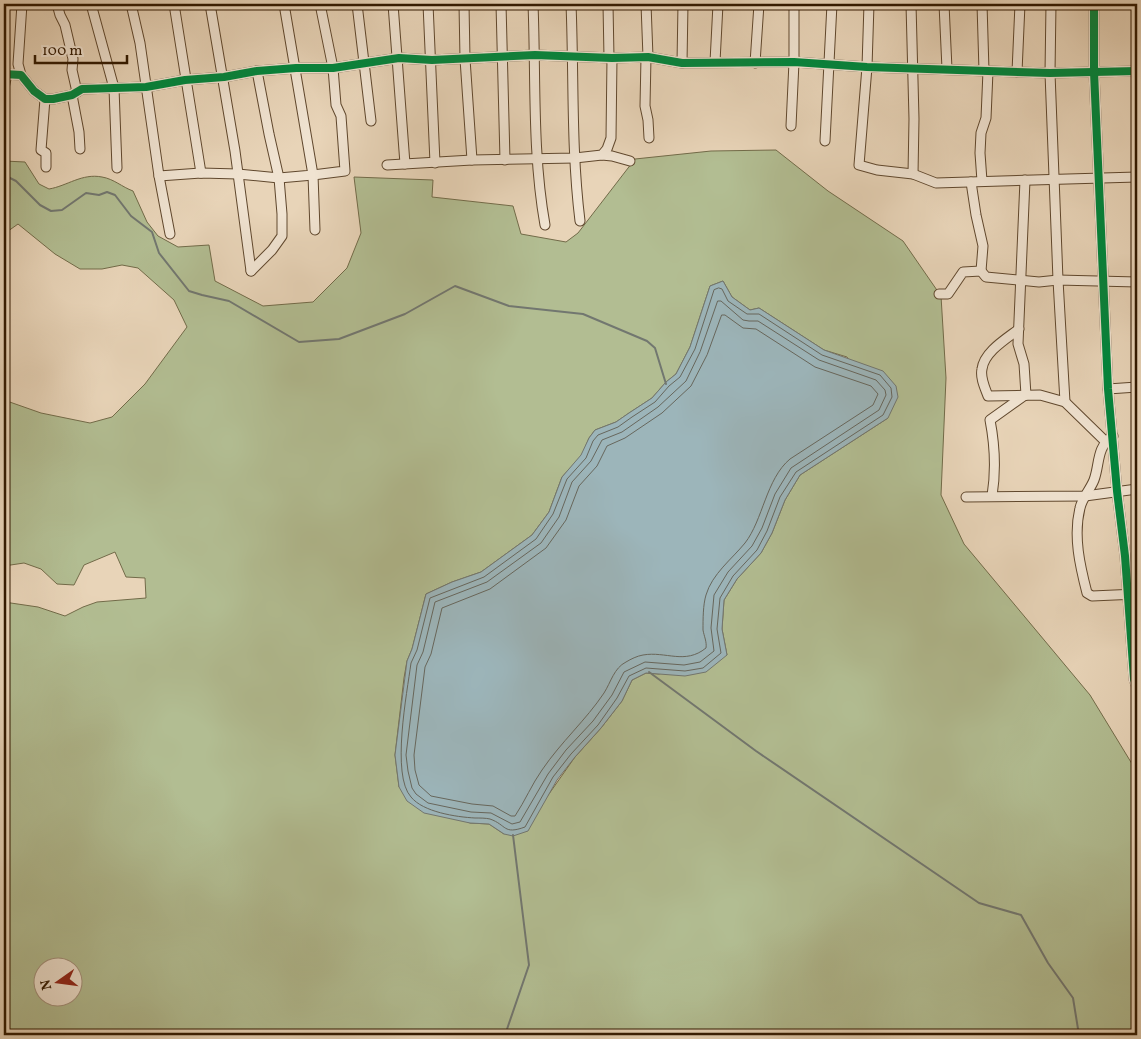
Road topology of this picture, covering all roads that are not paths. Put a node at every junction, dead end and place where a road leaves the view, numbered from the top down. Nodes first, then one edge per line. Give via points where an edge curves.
1 (22, 4) edge
2 (57, 4) edge
3 (91, 4) edge
4 (131, 4) edge
5 (174, 4) edge
6 (210, 4) edge
7 (284, 4) edge
8 (320, 4) edge
9 (357, 4) edge
10 (393, 4) edge
11 (428, 4) edge
12 (464, 4) edge
13 (500, 4) edge
14 (533, 4) edge
15 (571, 4) edge
16 (608, 4) edge
17 (646, 4) edge
18 (683, 4) edge
19 (718, 4) edge
20 (759, 4) edge
21 (794, 4) edge
22 (832, 4) edge
23 (869, 4) edge
24 (911, 4) edge
25 (944, 4) edge
26 (982, 4) edge
27 (1020, 4) edge
28 (1051, 4) edge
29 (1094, 4) edge
30 (535, 55) junction
31 (573, 56) junction
32 (647, 57) junction
33 (398, 58) junction
34 (502, 58) junction
35 (610, 58) junction
36 (465, 59) junction
37 (432, 60) junction
38 (682, 62) junction
39 (716, 62) junction
40 (794, 62) junction
41 (365, 63) junction
42 (755, 63) junction
43 (830, 64) junction
44 (867, 67) junction
45 (296, 68) junction
46 (333, 68) junction
47 (912, 69) junction
48 (947, 69) junction
49 (257, 71) junction
50 (986, 71) junction
51 (1017, 72) junction
52 (1094, 72) junction
53 (1137, 72) edge
54 (6, 74) edge
55 (21, 74) junction
56 (1050, 74) junction
57 (224, 78) junction
58 (185, 80) junction
59 (146, 87) junction
60 (4, 88) edge
61 (114, 88) junction
62 (75, 94) junction
63 (45, 99) junction
64 (371, 121) dead end
65 (792, 126) dead end
66 (648, 138) dead end
67 (825, 141) dead end
68 (80, 149) dead end
69 (602, 155) junction
70 (536, 158) junction
71 (574, 158) junction
72 (472, 160) junction
73 (505, 160) junction
74 (630, 161) dead end
75 (436, 163) junction
76 (406, 164) junction
77 (386, 165) dead end
78 (46, 167) dead end
79 (117, 168) dead end
80 (201, 173) junction
81 (238, 174) junction
82 (914, 174) junction
83 (314, 175) junction
84 (159, 176) junction
85 (279, 178) junction
86 (1098, 178) junction
87 (1137, 178) edge
88 (1025, 180) junction
89 (982, 181) junction
90 (1054, 181) junction
91 (971, 182) junction
92 (580, 221) dead end
93 (545, 225) dead end
94 (315, 230) dead end
95 (170, 234) dead end
96 (981, 271) junction
97 (1021, 280) junction
98 (1058, 280) junction
99 (1104, 282) junction
100 (1137, 282) edge
101 (940, 294) dead end
102 (1019, 329) junction
103 (1137, 387) edge
104 (1108, 389) junction
105 (1026, 395) junction
106 (1065, 402) junction
107 (1109, 438) junction
108 (1137, 489) edge
109 (1117, 491) junction
110 (992, 496) junction
111 (1085, 496) junction
112 (966, 497) dead end
113 (1133, 595) edge
114 (1137, 687) edge

1 - 55 street via 18,64
2 - 62 street via 73,60
3 - 61 street
4 - 59 street
5 - 58 street
6 - 57 street
7 - 45 street
8 - 46 street
9 - 41 street
10 - 33 street
11 - 37 street
12 - 36 street
13 - 34 street
14 - 30 street
15 - 31 street
16 - 35 street
17 - 32 street
18 - 38 street
19 - 39 street
20 - 42 street
21 - 40 street
22 - 43 street
23 - 44 street
24 - 47 street
25 - 48 street
26 - 50 street
27 - 51 street
28 - 56 street
29 - 52 street
30 - 31 street
30 - 34 street
30 - 70 street
31 - 35 street
31 - 71 street
32 - 35 street
32 - 38 street
32 - 66 street via 645,106
33 - 37 street
33 - 41 street
33 - 76 street
34 - 36 street
34 - 73 street
35 - 69 street via 611,138
36 - 37 street
36 - 72 street
37 - 75 street
38 - 39 street
39 - 42 street
40 - 42 street
40 - 43 street
40 - 65 street
41 - 46 street
41 - 64 street
43 - 44 street
43 - 67 street
44 - 47 street
44 - 82 street via 859,165
45 - 46 street
45 - 49 street
45 - 83 street
46 - 83 street via 345,171
47 - 48 street
47 - 82 street
48 - 50 street
49 - 57 street
49 - 85 street
50 - 51 street
50 - 89 street via 986,118 980,152
51 - 56 street
52 - 53 street
52 - 56 street
52 - 86 street
54 - 55 street
54 - 60 street
55 - 63 street
56 - 90 street
57 - 58 street
57 - 81 street
58 - 59 street
58 - 80 street
59 - 61 street
59 - 84 street
61 - 62 street via 95,87
61 - 79 street
62 - 63 street
62 - 68 street
63 - 78 street via 42,150 46,153
69 - 71 street
69 - 74 street
70 - 71 street
70 - 73 street
70 - 93 street
71 - 92 street
72 - 73 street
72 - 75 street
75 - 76 street
76 - 77 street
80 - 81 street
80 - 84 street
81 - 85 street
81 - 85 street via 251,271 282,236
82 - 91 street via 936,183
83 - 85 street
83 - 94 street
84 - 95 street
86 - 87 street
86 - 90 street
86 - 99 street
88 - 89 street
88 - 90 street
88 - 97 street
89 - 91 street
90 - 98 street
91 - 96 street via 983,246
96 - 97 street via 986,277
96 - 101 street via 963,272 948,294
97 - 98 street
97 - 102 street
98 - 99 street
98 - 106 street
99 - 100 street
99 - 104 street
102 - 105 street via 1018,344 1024,364
102 - 105 street via 990,353 982,369 983,383 988,396
103 - 104 street
104 - 107 street
105 - 106 street
105 - 110 street via 990,420 995,476
106 - 107 street
107 - 109 street
107 - 111 street via 1099,454 1094,480
108 - 109 street
109 - 111 street
109 - 113 street
110 - 111 street
110 - 112 street
111 - 113 street via 1080,507 1077,535 1087,593 1092,596
113 - 114 street via 1134,679

